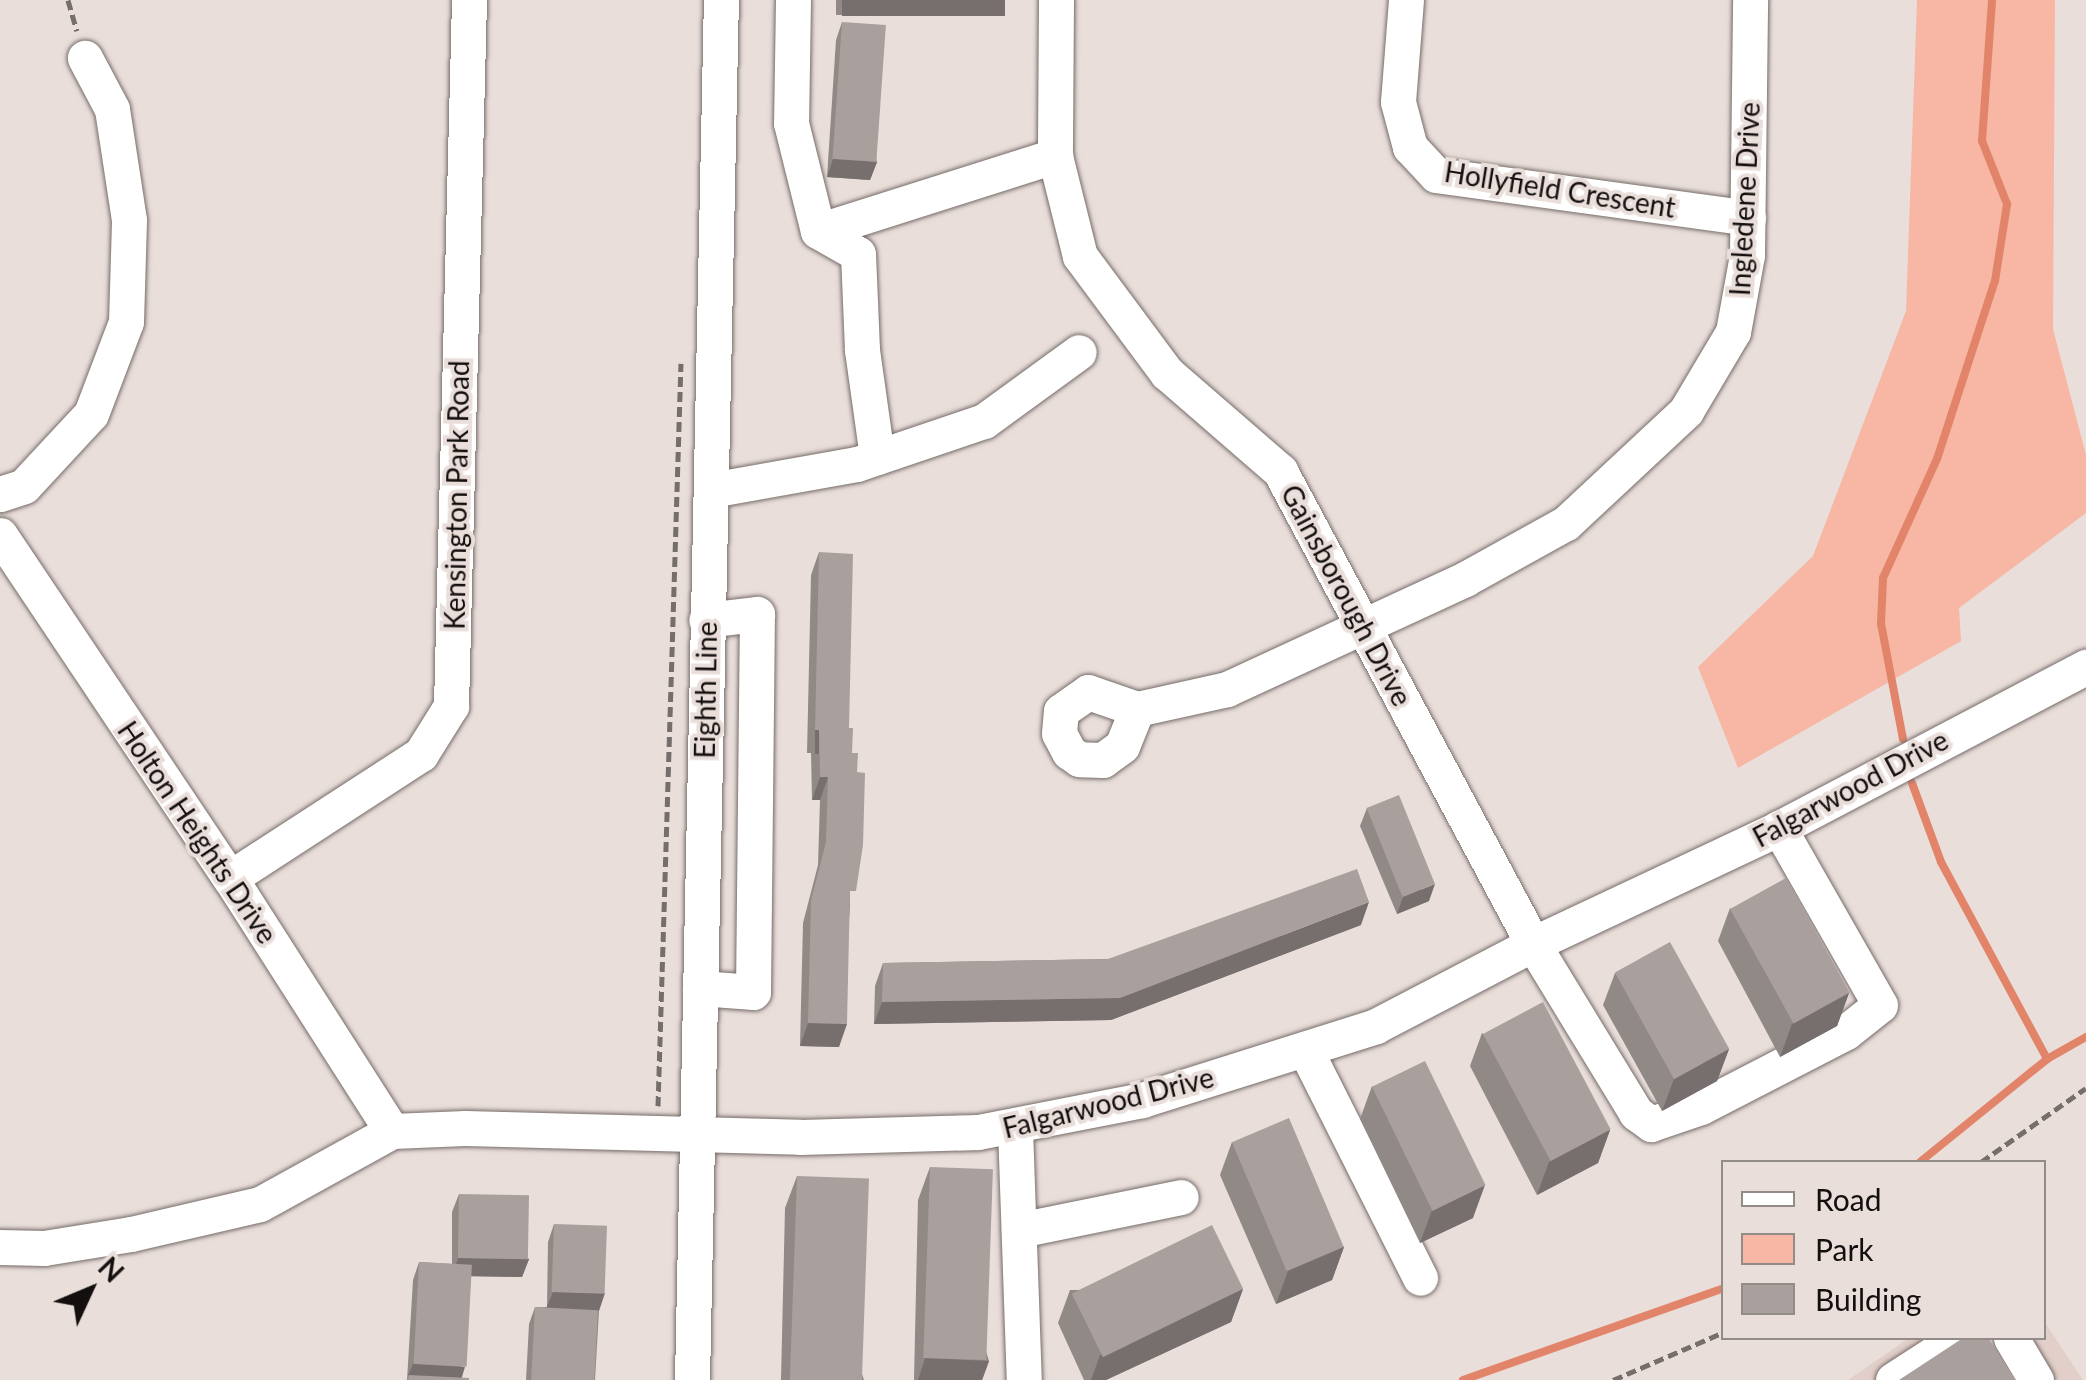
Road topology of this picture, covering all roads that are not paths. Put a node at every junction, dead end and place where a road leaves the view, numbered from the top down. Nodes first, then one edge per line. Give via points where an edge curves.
1 (469, 0) edge
2 (721, 0) edge
3 (793, 0) edge
4 (1056, 0) edge
5 (1406, 0) edge
6 (1750, 0) edge
7 (85, 58) dead end
8 (1055, 156) junction
9 (1748, 218) junction
10 (818, 230) junction
11 (1079, 352) dead end
12 (877, 457) junction
13 (711, 490) junction
14 (0, 494) edge
15 (0, 535) edge
16 (706, 620) junction
17 (1364, 622) junction
18 (2086, 666) edge
19 (1137, 708) dead end
20 (1780, 828) junction
21 (230, 878) junction
22 (1533, 944) junction
23 (700, 988) junction
24 (1305, 1049) junction
25 (1015, 1128) junction
26 (392, 1131) junction
27 (699, 1133) junction
28 (1181, 1197) dead end
29 (1019, 1230) junction
30 (0, 1248) edge
31 (1420, 1278) dead end
32 (1955, 1340) edge
33 (2012, 1340) edge
34 (692, 1380) edge
35 (1024, 1380) edge
36 (1892, 1380) edge
37 (2036, 1380) edge

1 - 21 street, Kensington Park Road via 451,706 421,754
2 - 13 street, Eighth Line
3 - 10 street via 791,123
4 - 8 street, Gainsborough Drive
5 - 9 street, Hollyfield Crescent via 1398,102 1410,147 1436,175
6 - 9 street, Ingledene Drive
7 - 14 street via 112,108 118,146 129,220 126,322 91,414 24,486
8 - 10 street
8 - 17 street, Gainsborough Drive via 1080,256 1167,373 1280,471
9 - 17 street, Ingledene Drive via 1734,332 1686,411 1566,524 1465,579
10 - 12 street via 858,254
11 - 12 street via 984,421
12 - 13 street
13 - 16 street, Eighth Line
15 - 21 street, Holton Heights Drive
16 - 23 street, Eighth Line
16 - 23 street via 757,614 752,992
17 - 19 street, Ingledene Drive via 1227,689
17 - 22 street, Gainsborough Drive
18 - 20 street, Falgarwood Drive
20 - 22 street, Falgarwood Drive
20 - 22 street, Gainsborough Drive via 1880,1005 1846,1032 1700,1107 1651,1124 1636,1113
21 - 26 street, Holton Heights Drive
22 - 24 street, Falgarwood Drive via 1376,1026
23 - 27 street, Eighth Line
24 - 25 street, Falgarwood Drive via 1142,1100
24 - 31 street
25 - 27 street, Falgarwood Drive via 800,1137
25 - 29 street
26 - 27 street, Falgarwood Drive
26 - 30 street, Falgarwood Drive via 260,1204 96,1240
27 - 34 street, Eighth Line
28 - 29 street
29 - 35 street
32 - 36 street
33 - 37 street

